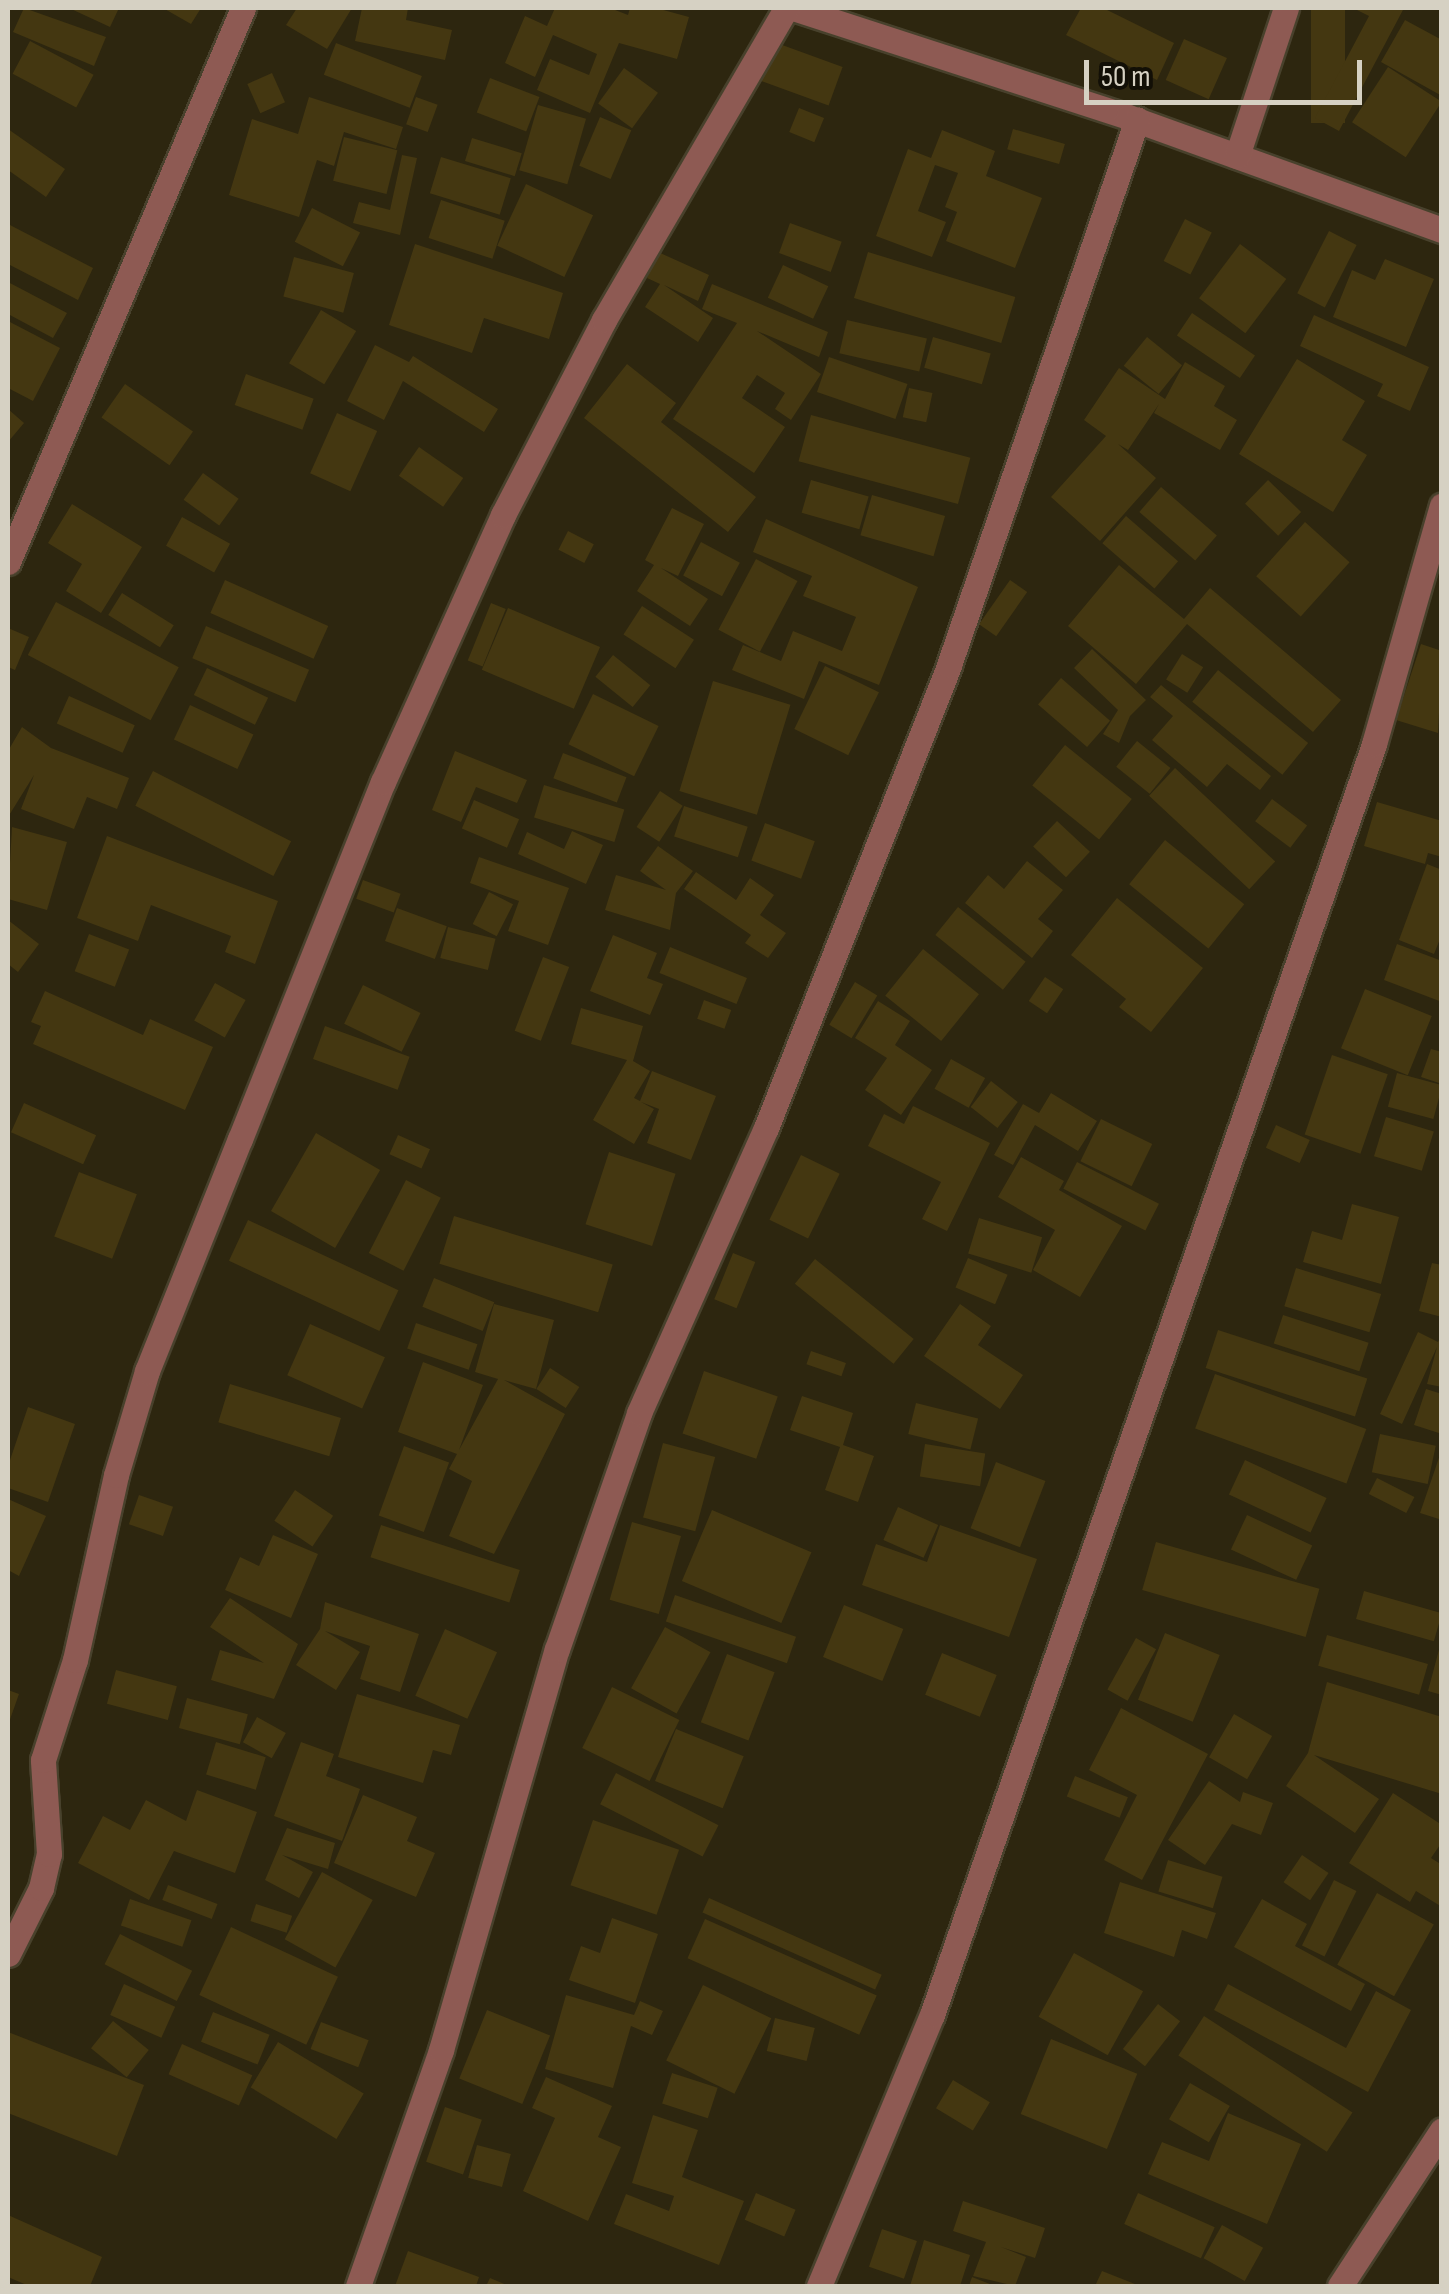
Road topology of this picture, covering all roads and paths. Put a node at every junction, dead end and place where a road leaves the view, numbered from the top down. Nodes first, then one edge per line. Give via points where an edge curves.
1 (243, 8) edge
2 (786, 8) edge
3 (1286, 8) edge
4 (806, 10) edge
5 (1137, 120) junction
6 (1237, 156) junction
7 (1442, 230) edge
8 (1442, 504) edge
9 (8, 562) edge
10 (8, 1954) edge
11 (1442, 2130) edge
12 (1344, 2278) edge
13 (358, 2286) edge
14 (819, 2286) edge
15 (1369, 2286) edge

1 - 9 street
2 - 10 street via 604,320 503,515 383,782 148,1371 44,1760 49,1854 41,1888
3 - 6 street
4 - 5 street
5 - 6 street
5 - 13 street via 949,664 766,1128 639,1414 557,1649 441,2050
6 - 7 street
8 - 14 street via 1374,744 932,2015
11 - 12 street
12 - 15 street

